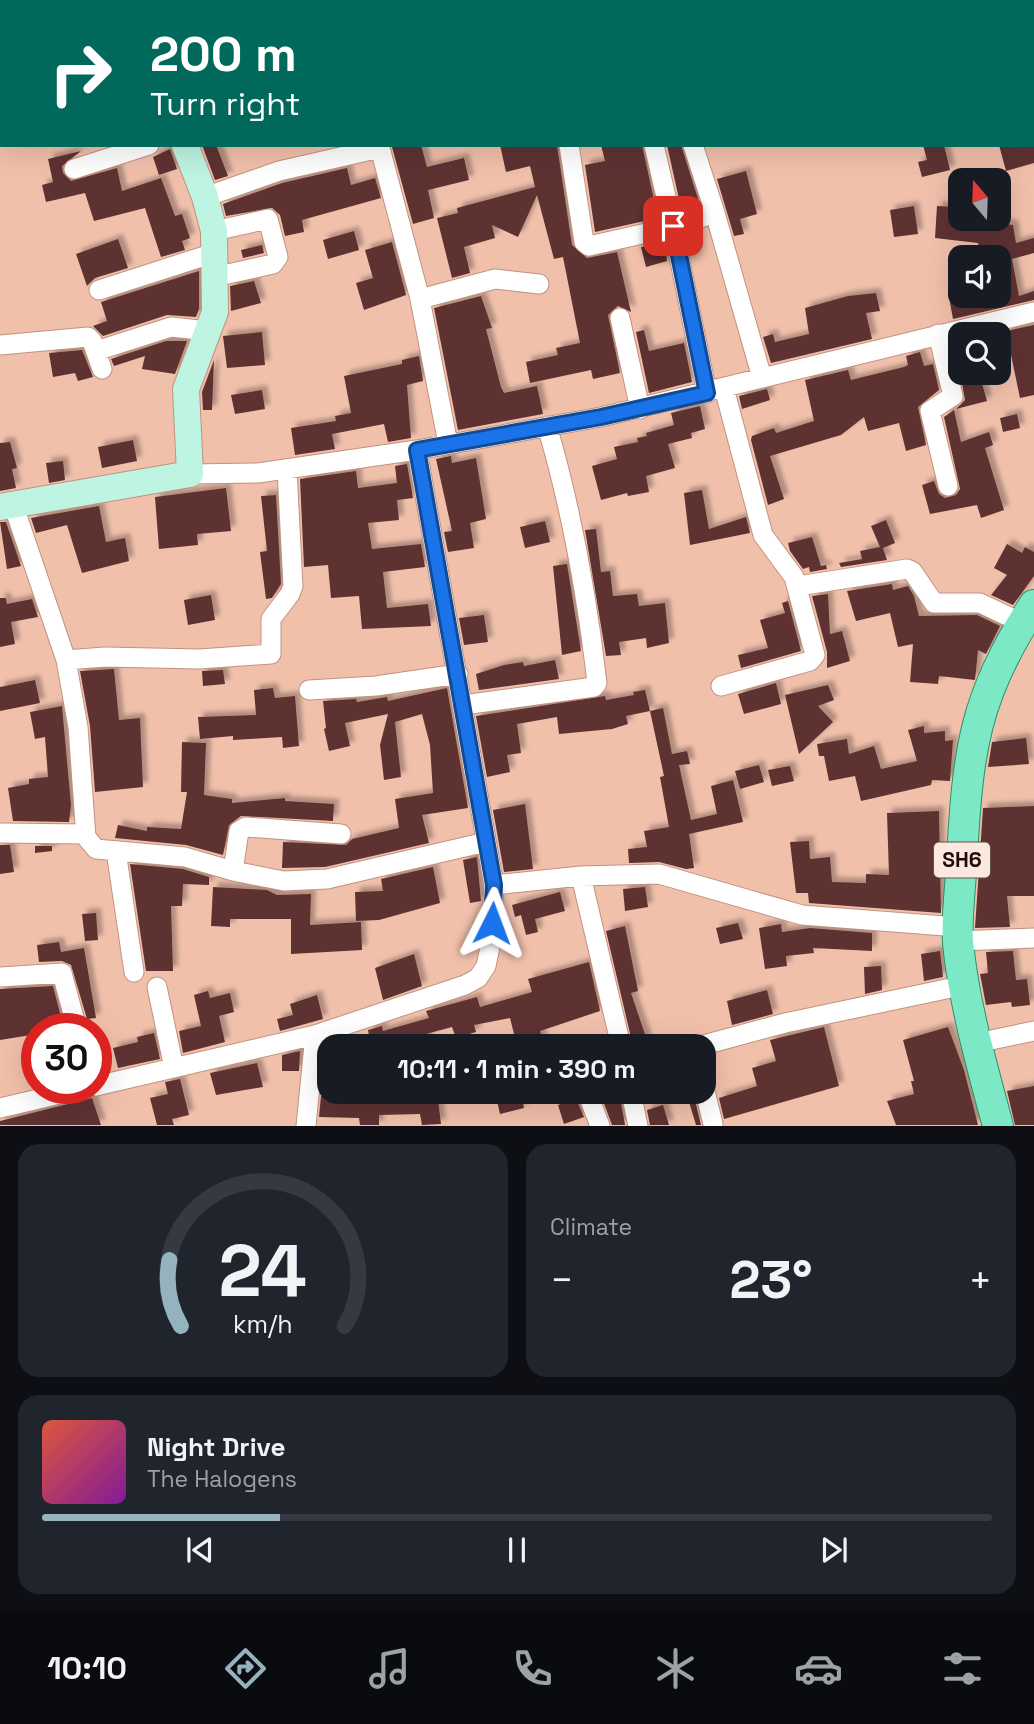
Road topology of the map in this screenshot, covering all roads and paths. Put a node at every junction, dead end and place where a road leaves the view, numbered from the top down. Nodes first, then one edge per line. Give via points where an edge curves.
1 (143, 147) edge
2 (186, 147) edge
3 (569, 147) edge
4 (654, 147) edge
5 (694, 147) edge
6 (75, 169) dead end
7 (205, 197) junction
8 (715, 212) junction
9 (673, 226) junction
10 (214, 254) junction
11 (539, 284) dead end
12 (99, 290) dead end
13 (420, 299) junction
14 (1034, 312) edge
15 (620, 318) dead end
16 (208, 331) junction
17 (938, 334) junction
18 (0, 345) edge
19 (762, 378) junction
20 (716, 391) junction
21 (640, 409) junction
22 (547, 426) junction
23 (448, 444) junction
24 (417, 450) junction
25 (287, 469) junction
26 (190, 474) junction
27 (948, 486) dead end
28 (7, 505) edge
29 (798, 586) junction
30 (1028, 614) edge
31 (65, 660) junction
32 (457, 674) junction
33 (721, 686) dead end
34 (309, 690) dead end
35 (463, 705) junction
36 (0, 833) edge
37 (86, 834) junction
38 (341, 834) dead end
39 (486, 842) junction
40 (116, 851) junction
41 (233, 870) junction
42 (581, 876) junction
43 (494, 885) junction
44 (958, 934) junction
45 (1034, 938) edge
46 (134, 972) dead end
47 (0, 977) edge
48 (965, 985) junction
49 (158, 987) dead end
50 (73, 1013) edge
51 (1034, 1031) edge
52 (618, 1034) edge
53 (315, 1035) junction
54 (716, 1042) edge
55 (977, 1043) junction
56 (174, 1069) junction
57 (112, 1083) edge
58 (21, 1103) edge
59 (592, 1104) edge
60 (634, 1104) edge
61 (708, 1104) edge
62 (0, 1108) edge
63 (713, 1124) edge
64 (306, 1125) edge
65 (600, 1125) edge
66 (638, 1125) edge
67 (998, 1125) edge

1 - 6 street
2 - 7 street
3 - 9 street via 585,245
4 - 9 street
5 - 8 street
7 - 10 street
7 - 13 street via 279,171 379,147
8 - 9 street
8 - 19 street
9 - 20 street
10 - 12 street
10 - 16 street via 215,312
11 - 13 street via 495,279
13 - 23 street
14 - 17 street
15 - 21 street
16 - 18 street via 172,327 99,360 90,338 85,337
16 - 26 street via 186,389
17 - 19 street
17 - 27 street via 953,396 930,411
19 - 20 street
20 - 21 street
20 - 29 street via 767,545 792,572
21 - 22 street
22 - 23 street
22 - 35 street via 569,502 597,683
23 - 24 street
24 - 25 street
24 - 32 street
25 - 26 street
25 - 31 street via 292,586 271,619 271,654
26 - 28 street
28 - 31 street
29 - 30 street via 907,569 934,603 983,604
29 - 33 street via 814,658
30 - 44 main road, SH6 via 994,674 973,741
31 - 37 street via 78,727
32 - 34 street
32 - 35 street
35 - 39 street
36 - 37 street
37 - 40 street via 93,848
38 - 41 street via 246,827 239,831
39 - 41 street via 327,879 284,881
39 - 43 street
40 - 41 street via 185,857
40 - 46 street
42 - 43 street
42 - 44 street via 672,876 802,915
42 - 52 street
43 - 53 street via 490,947 478,978
44 - 45 street
44 - 48 main road, SH6
47 - 50 street via 62,973
48 - 54 street
48 - 55 main road, SH6
49 - 56 street
51 - 55 street
53 - 56 street
53 - 64 street
55 - 67 main road, SH6
56 - 57 street
58 - 62 street
59 - 65 street
60 - 66 street
61 - 63 street

